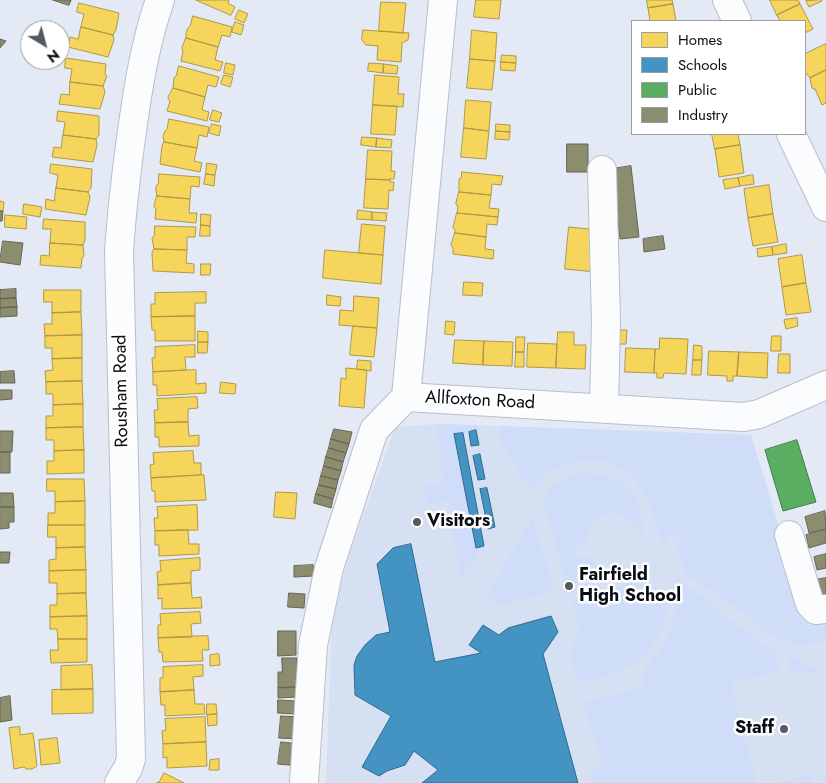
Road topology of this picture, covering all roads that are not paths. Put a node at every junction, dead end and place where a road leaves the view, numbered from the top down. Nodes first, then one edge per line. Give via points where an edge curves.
1 (160, 0) edge
2 (443, 0) edge
3 (727, 0) edge
4 (737, 20) edge
5 (791, 135) edge
6 (602, 170) dead end
7 (826, 207) edge
8 (826, 385) edge
9 (406, 397) junction
10 (604, 409) junction
11 (789, 536) dead end
12 (826, 609) edge
13 (119, 783) edge
14 (304, 783) edge

1 - 13 street, Rousham Road via 140,76 119,250 131,760
2 - 9 street, Allfoxton Road
3 - 4 street
5 - 7 street
6 - 10 street via 606,321
8 - 10 street, Allfoxton Road via 765,412 744,417
9 - 10 street, Allfoxton Road
9 - 14 street via 374,430 329,568 313,645
11 - 12 street via 810,604 816,610

